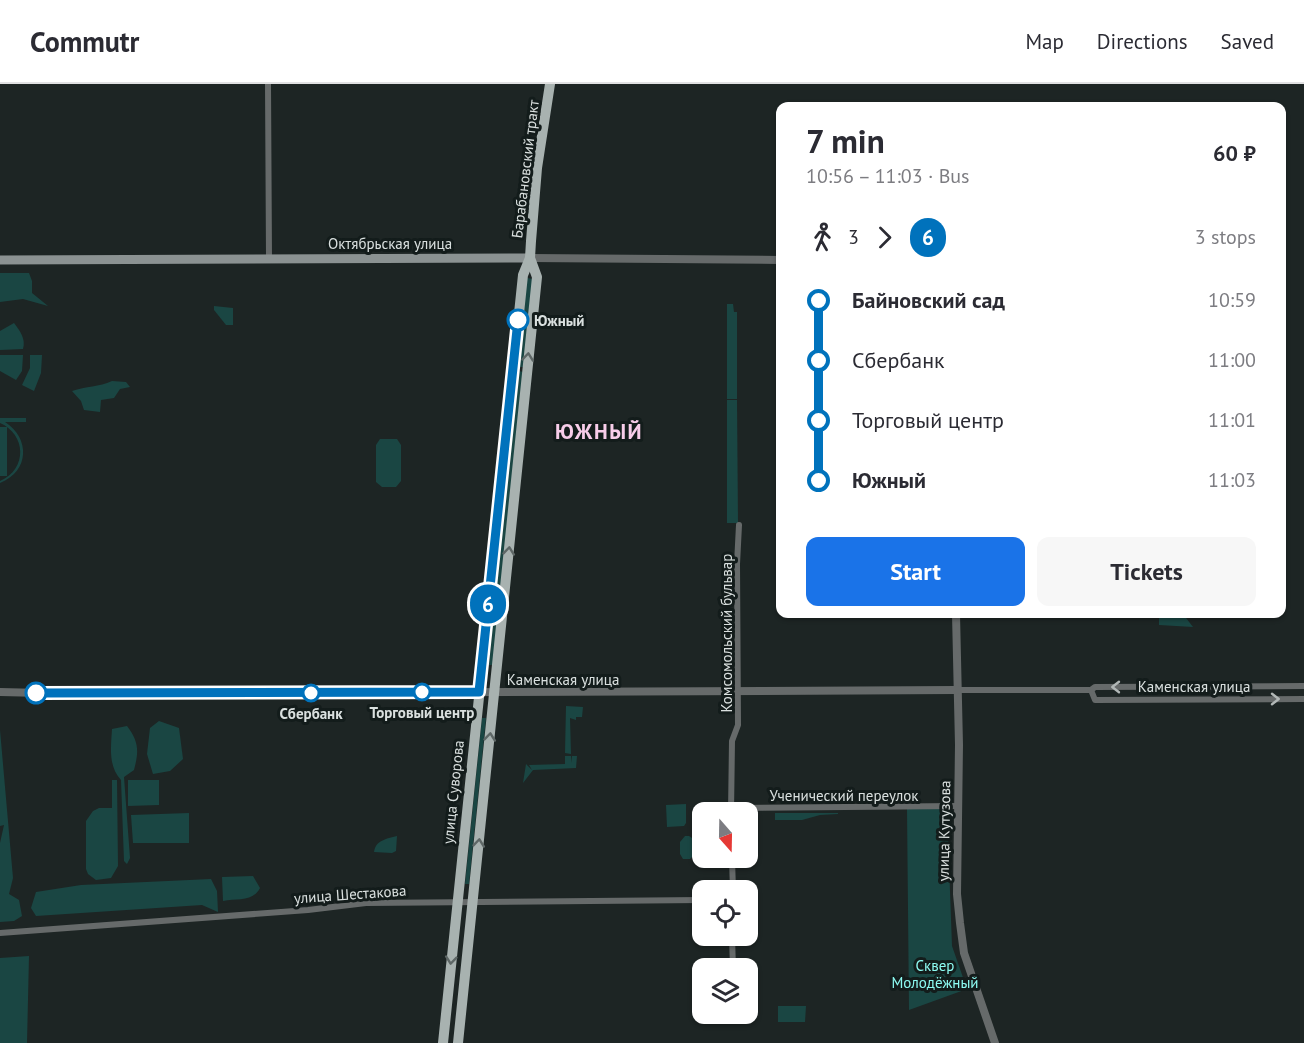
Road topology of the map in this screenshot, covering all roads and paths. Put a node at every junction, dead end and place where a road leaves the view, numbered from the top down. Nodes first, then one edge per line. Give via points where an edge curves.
1 (268, 84) edge
2 (550, 84) edge
3 (269, 258) junction
4 (530, 258) junction
5 (0, 260) edge
6 (776, 260) edge
7 (739, 525) dead end
8 (956, 618) edge
9 (1304, 686) edge
10 (957, 690) junction
11 (1091, 690) junction
12 (0, 692) edge
13 (479, 692) junction
14 (494, 692) junction
15 (739, 692) junction
16 (1304, 699) edge
17 (731, 802) edge
18 (958, 806) junction
19 (758, 810) edge
20 (692, 900) edge
21 (457, 902) junction
22 (473, 902) junction
23 (0, 933) edge
24 (443, 1043) edge
25 (458, 1043) edge
26 (995, 1043) edge

1 - 3 street
2 - 4 main road, Барабановский тракт via 537,168
3 - 4 main road, Октябрьская улица
3 - 5 main road, Октябрьская улица
4 - 6 street, Октябрьская улица
4 - 13 main road, улица Суворова via 523,275
14 -> 4 main road, улица Суворова via 537,277
7 - 15 street, Комсомольский бульвар
8 - 10 street, улица Кутузова
9 -> 11 street, Каменская улица
10 - 11 street, Каменская улица
10 - 15 street, Каменская улица
10 - 18 street, улица Кутузова
11 -> 16 street, Каменская улица via 1095,700
12 - 13 street, Каменская улица
13 - 14 street, Каменская улица
13 - 21 main road, улица Суворова
14 - 15 street, Каменская улица
22 -> 14 main road, улица Суворова
15 - 17 street, Комсомольский бульвар via 738,725 732,741
18 - 19 street, Ученический переулок
18 - 26 street, улица Кутузова via 957,894 963,943
20 - 22 street, улица Шестакова
21 - 22 street, улица Шестакова
21 - 23 street, улица Шестакова via 366,903
21 -> 24 main road, улица Суворова
22 - 25 main road, улица Суворова

